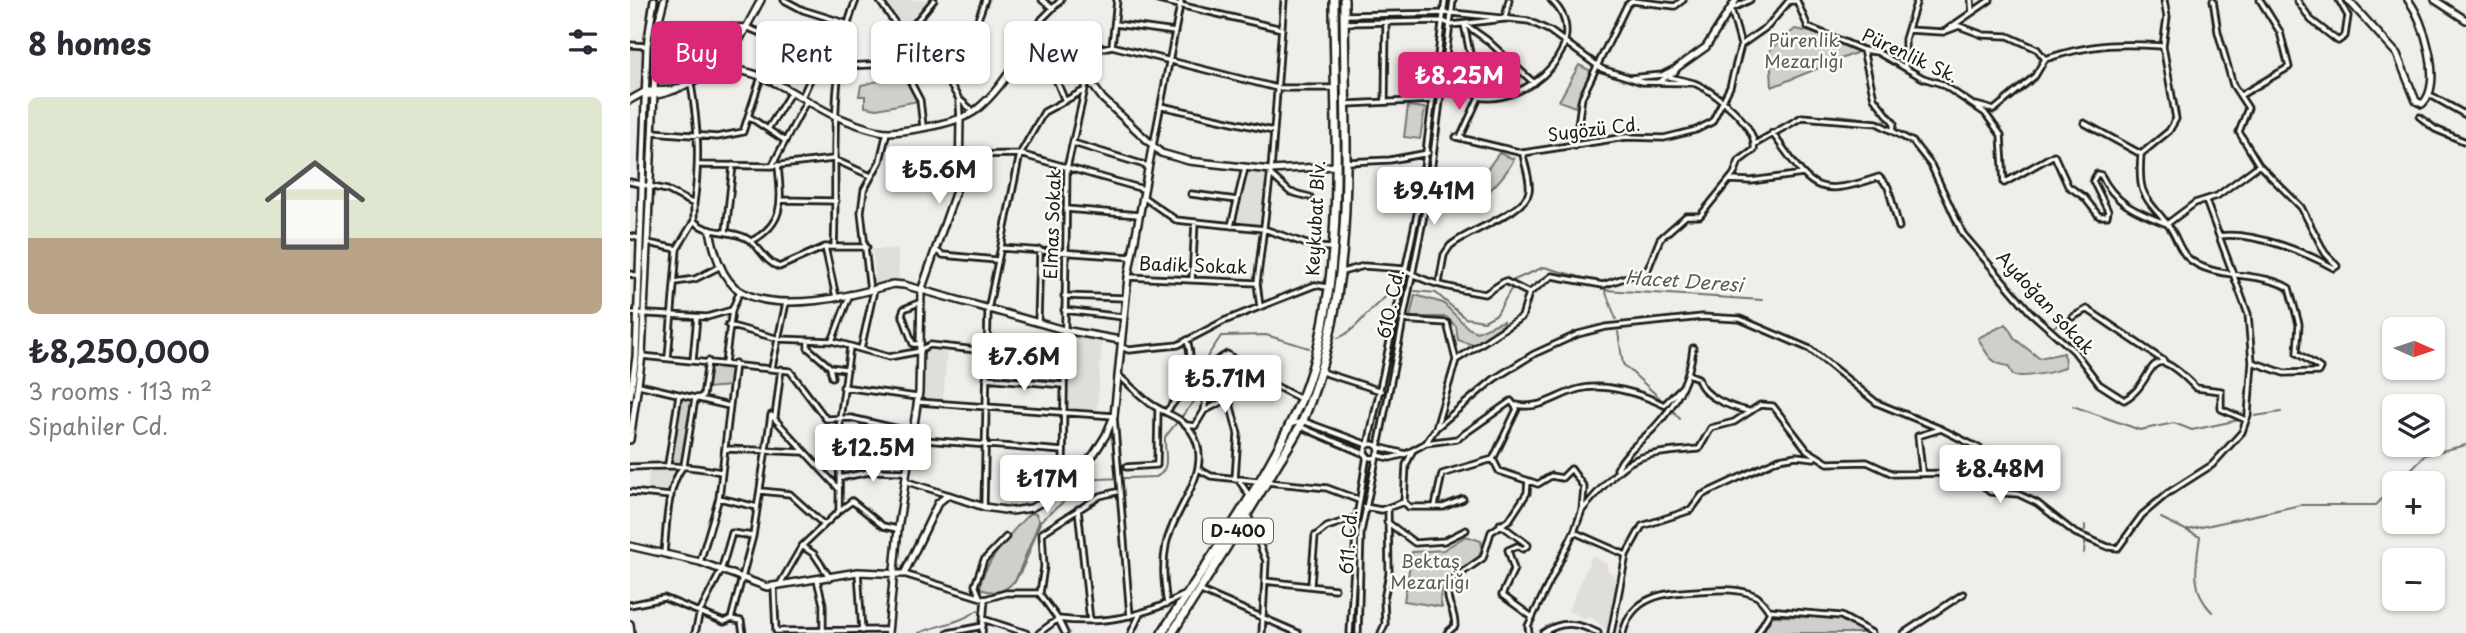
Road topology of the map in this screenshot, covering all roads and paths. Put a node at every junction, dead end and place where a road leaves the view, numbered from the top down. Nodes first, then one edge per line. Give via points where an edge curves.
1 (654, 0) edge
2 (761, 0) edge
3 (785, 0) edge
4 (856, 0) edge
5 (879, 0) edge
6 (985, 0) edge
7 (1041, 0) edge
8 (1061, 0) edge
9 (1117, 0) edge
10 (1158, 0) edge
11 (1284, 0) edge
12 (1334, 0) edge
13 (1344, 0) edge
14 (1445, 0) edge
15 (1453, 0) edge
16 (1509, 0) edge
17 (1551, 0) edge
18 (1683, 0) edge
19 (1736, 0) edge
20 (1750, 0) edge
21 (1917, 0) edge
22 (1971, 0) edge
23 (1990, 0) edge
24 (2164, 0) edge
25 (2213, 0) edge
26 (2260, 0) edge
27 (2297, 0) edge
28 (2339, 0) edge
29 (2348, 0) edge
30 (2408, 0) edge
31 (2435, 0) edge
32 (662, 1) edge
33 (933, 1) edge
34 (1628, 1) edge
35 (1180, 2) edge
36 (1051, 8) junction
37 (1731, 9) junction
38 (1972, 12) junction
39 (1443, 13) junction
40 (1452, 13) junction
41 (1386, 18) junction
42 (1344, 19) junction
43 (1504, 19) junction
44 (2466, 20) edge
45 (658, 21) edge
46 (838, 21) edge
47 (849, 21) edge
48 (894, 21) edge
49 (916, 21) edge
50 (977, 21) edge
51 (1043, 21) edge
52 (1443, 21) junction
53 (1115, 24) junction
54 (1464, 24) junction
55 (1451, 25) junction
56 (742, 27) edge
57 (746, 27) junction
58 (1282, 29) junction
59 (1908, 30) junction
60 (756, 31) edge
61 (1175, 32) junction
62 (1943, 32) junction
63 (742, 36) edge
64 (1565, 42) junction
65 (1741, 45) junction
66 (630, 46) edge
67 (647, 46) junction
68 (1112, 46) junction
69 (2163, 46) junction
70 (1102, 48) edge
71 (1863, 50) junction
72 (2045, 60) junction
73 (1170, 63) junction
74 (1595, 64) junction
75 (1905, 67) junction
76 (1676, 72) junction
77 (1630, 78) junction
78 (1663, 78) junction
79 (1004, 81) edge
80 (1534, 83) junction
81 (1656, 83) junction
82 (1676, 83) junction
83 (1694, 83) junction
84 (655, 84) edge
85 (691, 84) joint
86 (759, 84) edge
87 (775, 84) edge
88 (809, 84) edge
89 (839, 84) edge
90 (912, 84) edge
91 (950, 84) edge
92 (1058, 84) edge
93 (1087, 84) edge
94 (1092, 84) edge
95 (1334, 88) junction
96 (1277, 89) junction
97 (1085, 90) junction
98 (792, 92) junction
99 (655, 94) junction
100 (646, 95) junction
101 (2241, 95) junction
102 (2432, 96) dead end
103 (1479, 97) junction
104 (804, 99) junction
105 (959, 99) junction
106 (630, 100) edge
107 (1434, 100) junction
108 (1065, 101) junction
109 (1722, 101) junction
110 (1385, 102) junction
111 (1345, 104) junction
112 (1974, 105) junction
113 (1161, 106) junction
114 (974, 112) junction
115 (2466, 115) edge
116 (748, 116) junction
117 (835, 116) junction
118 (2420, 117) dead end
119 (960, 119) junction
120 (2084, 123) dead end
121 (923, 126) junction
122 (768, 129) junction
123 (1893, 129) junction
124 (1273, 131) junction
125 (653, 132) junction
126 (887, 132) junction
127 (1772, 133) junction
128 (700, 137) junction
129 (784, 140) junction
130 (2466, 142) edge
131 (1073, 144) junction
132 (1755, 144) junction
133 (1576, 146) junction
134 (1152, 148) junction
135 (1428, 153) junction
136 (1523, 153) junction
137 (1020, 154) junction
138 (2141, 154) junction
139 (961, 155) junction
140 (834, 159) junction
141 (1347, 162) junction
142 (700, 165) junction
143 (733, 165) junction
144 (2259, 165) junction
145 (775, 166) junction
146 (1149, 166) junction
147 (1335, 166) junction
148 (1067, 168) junction
149 (1245, 168) junction
150 (1270, 172) junction
151 (1802, 173) junction
152 (871, 176) junction
153 (1729, 180) junction
154 (630, 182) edge
155 (645, 186) junction
156 (1144, 189) junction
157 (1191, 194) dead end
158 (1143, 197) junction
159 (1310, 197) dead end
160 (780, 200) junction
161 (1237, 200) junction
162 (836, 201) junction
163 (2206, 201) junction
164 (694, 204) junction
165 (1066, 209) junction
166 (1139, 215) junction
167 (694, 220) junction
168 (1195, 222) junction
169 (2167, 223) junction
170 (1231, 226) junction
171 (1899, 227) dead end
172 (1264, 229) junction
173 (710, 230) junction
174 (726, 232) junction
175 (630, 236) edge
176 (2219, 236) junction
177 (638, 238) junction
178 (752, 242) junction
179 (646, 243) junction
180 (825, 247) junction
181 (834, 247) junction
182 (867, 247) junction
183 (677, 248) junction
184 (1001, 248) junction
185 (1332, 248) junction
186 (935, 250) junction
187 (1040, 250) junction
188 (1066, 252) junction
189 (1132, 257) junction
190 (996, 260) junction
191 (720, 266) junction
192 (1404, 269) junction
193 (1342, 272) junction
194 (2232, 273) junction
195 (1411, 274) junction
196 (633, 275) edge
197 (645, 276) junction
198 (1128, 277) junction
199 (1192, 280) junction
200 (675, 282) junction
201 (1257, 283) junction
202 (1439, 283) junction
203 (1328, 287) junction
204 (872, 290) junction
205 (740, 291) junction
206 (921, 291) junction
207 (1530, 293) junction
208 (850, 294) junction
209 (1064, 296) junction
210 (836, 297) junction
211 (1125, 298) junction
212 (921, 302) junction
213 (786, 303) junction
214 (1260, 307) junction
215 (732, 310) junction
216 (988, 310) junction
217 (1064, 310) junction
218 (636, 314) edge
219 (671, 316) junction
220 (697, 316) junction
221 (1123, 317) junction
222 (2073, 317) dead end
223 (1402, 320) junction
224 (1038, 323) junction
225 (728, 325) junction
226 (1064, 330) junction
227 (779, 339) junction
228 (808, 340) junction
229 (1187, 340) junction
230 (832, 341) junction
231 (1119, 343) junction
232 (850, 347) junction
233 (921, 348) junction
234 (1693, 348) dead end
235 (860, 350) junction
236 (986, 351) junction
237 (642, 356) junction
238 (668, 358) junction
239 (693, 360) junction
240 (1456, 360) junction
241 (708, 361) junction
242 (2166, 362) junction
243 (2252, 362) junction
244 (725, 363) junction
245 (735, 363) junction
246 (772, 367) junction
247 (830, 367) junction
248 (781, 369) junction
249 (845, 369) junction
250 (1322, 372) junction
251 (1118, 374) junction
252 (1688, 374) junction
253 (832, 377) dead end
254 (986, 377) junction
255 (1264, 380) junction
256 (634, 384) edge
257 (1063, 385) junction
258 (1683, 386) junction
259 (843, 387) junction
260 (1381, 391) junction
261 (679, 395) junction
262 (630, 397) edge
263 (695, 399) junction
264 (1229, 399) junction
265 (918, 400) junction
266 (1299, 403) junction
267 (1516, 405) junction
268 (729, 406) junction
269 (985, 406) junction
270 (1158, 408) junction
271 (1204, 411) junction
272 (1748, 411) junction
273 (1166, 412) junction
274 (1063, 414) junction
275 (1114, 416) junction
276 (775, 417) junction
277 (2247, 417) junction
278 (840, 419) junction
279 (1300, 423) junction
280 (1185, 425) junction
281 (1436, 428) junction
282 (1941, 429) junction
283 (1108, 430) junction
284 (1285, 431) junction
285 (912, 432) junction
286 (1116, 436) junction
287 (912, 439) junction
288 (630, 440) edge
289 (1426, 443) junction
290 (1368, 445) junction
291 (985, 446) junction
292 (1378, 447) junction
293 (726, 449) junction
294 (1413, 450) junction
295 (1063, 451) junction
296 (766, 452) junction
297 (805, 452) junction
298 (1406, 454) junction
299 (1367, 455) junction
300 (1377, 456) junction
301 (1493, 459) junction
302 (1819, 459) junction
303 (1997, 463) dead end
304 (668, 464) junction
305 (684, 465) junction
306 (630, 467) edge
307 (1126, 467) dead end
308 (1200, 470) junction
309 (1616, 471) junction
310 (1922, 471) junction
311 (722, 472) junction
312 (906, 472) junction
313 (839, 478) junction
314 (1235, 479) junction
315 (1071, 480) junction
316 (905, 481) junction
317 (1257, 481) junction
318 (1528, 481) junction
319 (1267, 482) junction
320 (839, 489) junction
321 (761, 491) junction
322 (630, 492) edge
323 (1116, 492) dead end
324 (948, 495) junction
325 (1249, 495) junction
326 (671, 496) junction
327 (719, 498) junction
328 (1463, 499) dead end
329 (1359, 500) junction
330 (1404, 502) junction
331 (1435, 506) junction
332 (757, 507) junction
333 (984, 507) junction
334 (1365, 507) junction
335 (1078, 509) junction
336 (1388, 509) junction
337 (1582, 510) junction
338 (839, 511) junction
339 (1248, 515) junction
340 (1357, 517) junction
341 (1387, 522) junction
342 (823, 524) junction
343 (1500, 524) junction
344 (898, 529) junction
345 (1466, 530) dead end
346 (1574, 532) junction
347 (753, 536) junction
348 (1006, 537) dead end
349 (630, 546) edge
350 (802, 546) junction
351 (664, 553) junction
352 (1626, 555) junction
353 (700, 562) junction
354 (721, 571) junction
355 (858, 572) junction
356 (894, 572) junction
357 (904, 573) junction
358 (743, 578) junction
359 (830, 578) junction
360 (817, 580) junction
361 (1265, 581) junction
362 (1311, 584) junction
363 (776, 588) junction
364 (1335, 589) dead end
365 (1199, 590) junction
366 (1040, 593) junction
367 (1187, 593) junction
368 (1963, 594) dead end
369 (983, 599) junction
370 (1167, 604) junction
371 (630, 605) edge
372 (1768, 610) junction
373 (700, 611) junction
374 (1140, 614) junction
375 (1130, 616) junction
376 (1532, 617) junction
377 (734, 619) junction
378 (984, 619) junction
379 (1058, 619) junction
380 (1265, 619) junction
381 (1090, 621) junction
382 (630, 624) edge
383 (983, 626) junction
384 (862, 631) junction
385 (776, 632) edge
386 (888, 632) edge
387 (631, 633) edge
388 (695, 633) edge
389 (743, 633) edge
390 (823, 633) edge
391 (948, 633) edge
392 (982, 633) edge
393 (1026, 633) edge
394 (1039, 633) edge
395 (1065, 633) edge
396 (1131, 633) edge
397 (1162, 633) edge
398 (1172, 633) edge
399 (1262, 633) edge
400 (1298, 633) edge
401 (1350, 633) edge
402 (1359, 633) edge
403 (1381, 633) edge
404 (1447, 633) edge
405 (1529, 633) edge
406 (1543, 633) edge
407 (1598, 633) edge
408 (1611, 633) edge
409 (1623, 633) edge
410 (1758, 633) edge
411 (1872, 633) edge
412 (1904, 633) edge

1 - 67 street
2 - 57 street
3 - 46 street
4 - 47 street
5 - 48 street
6 - 50 street
7 - 36 street
8 - 36 street
9 - 53 street
10 - 35 street
11 - 58 street
12 - 95 highway, Keykubat Blv. / D-400
13 - 42 highway, Keykubat Blv. / D-400
14 - 39 street, 610. Cd.
15 - 40 street, 610. Cd.
16 - 43 street
17 - 64 street via 1563,17
18 - 34 street via 1675,6
19 - 37 street
20 - 37 street
21 - 59 street
22 - 38 street
23 - 38 street
24 - 69 street
25 - 101 street via 2218,32
26 - 101 street via 2280,32 2289,67
27 - 28 street via 2311,20 2338,41 2345,36 2348,16
29 - 30 street via 2397,54 2416,101 2422,104 2427,98 2431,59 2421,21
31 - 44 street
32 - 45 street
33 - 49 street
34 - 74 street
35 - 58 street
35 - 61 street
36 - 51 street
37 - 65 street
37 - 76 street via 1706,47
38 - 62 street
39 - 40 street
39 - 41 street
39 - 52 street, 610. Cd.
40 - 43 street
40 - 55 street, 610. Cd.
41 - 42 street
41 - 42 street
41 - 52 street
41 - 110 street
42 - 111 highway, Keykubat Blv. / D-400
43 - 54 street
43 - 64 street via 1529,21
52 - 55 street
52 - 107 street, 610. Cd.
53 - 61 street
53 - 68 street
54 - 55 street
54 - 80 street
54 - 103 street
55 - 195 street, 610. Cd. via 1428,195
56 - 57 street
57 - 60 street
57 - 63 street
58 - 96 street
59 - 62 street
59 - 75 street
61 - 73 street
62 - 72 street via 1959,26 1983,35 2015,38 2037,49
64 - 74 street
64 - 80 street via 1545,76
65 - 71 street, Pürenlik Sk. via 1768,26 1789,1 1797,1 1808,27
65 - 109 street
66 - 67 street
67 - 100 street
68 - 70 street, Elmas Sokak
68 - 73 street
69 - 72 street via 2087,46
69 - 138 street via 2176,119 2169,131
71 - 75 street, Pürenlik Sk.
71 - 123 street via 1872,91
72 - 112 street via 2035,76 1994,110
73 - 96 street
73 - 113 street
74 - 77 street
74 - 133 street via 1580,105
75 - 112 street, Pürenlik Sk.
76 - 78 street
76 - 78 street
76 - 83 street
77 - 78 street
77 - 81 street
78 - 81 street
78 - 82 street
79 - 114 street
80 - 103 street
81 - 82 street
82 - 83 street
83 - 109 street
84 - 99 street
85 - 99 street
85 - 128 street
86 - 116 street
87 - 98 street
88 - 104 street
89 - 117 street
90 - 121 street via 920,100
91 - 105 street
92 - 108 street
93 - 97 street, Elmas Sokak
94 - 134 street
95 - 96 street
95 - 147 highway, Keykubat Blv. / D-400
96 - 124 street
97 - 108 street
97 - 131 street, Elmas Sokak
98 - 104 street
98 - 122 street
99 - 100 street
99 - 125 street
100 - 106 street
100 - 155 street
101 - 144 street via 2248,113 2239,132
102 - 115 street
103 - 136 street, Sugözü Cd. via 1458,137
104 - 117 street
104 - 129 street
105 - 114 street
105 - 119 street
107 - 110 street
107 - 135 street, 610. Cd.
108 - 137 street via 1045,112
109 - 132 street via 1741,117
109 - 133 street, Sugözü Cd. via 1713,121 1696,130 1664,138 1626,137
110 - 111 street
111 - 141 highway, Keykubat Blv. / D-400
112 - 169 street, Pürenlik Sk. via 2001,135 2004,183 2054,155 2068,186 2099,216 2108,211 2093,181 2097,174 2125,207
113 - 124 street
113 - 134 street
114 - 119 street
116 - 122 street
116 - 128 street via 743,132
117 - 126 street
117 - 140 street
118 - 130 street via 2435,130
119 - 121 street
119 - 139 street
120 - 138 street
121 - 126 street
122 - 129 street
123 - 127 street, Aydoğan sokak via 1857,119 1802,117
123 - 242 street, Aydoğan sokak via 1923,152 1963,234 2030,312 2074,351 2099,384 2124,401 2157,364
124 - 150 street
125 - 128 street
125 - 155 street
126 - 152 street
127 - 132 street, Aydoğan sokak
127 - 151 street
128 - 142 street
129 - 145 street
131 - 146 street
131 - 148 street, Elmas Sokak
132 - 153 street, Aydoğan sokak
133 - 136 street, Sugözü Cd.
134 - 146 street
134 - 149 street via 1189,161
135 - 141 street
135 - 192 street, 610. Cd.
136 - 202 street via 1528,197 1450,246
137 - 139 street
137 - 148 street
137 - 184 street
138 - 169 street via 2140,187
139 - 186 street via 952,207
140 - 145 street
140 - 152 street
140 - 162 street
141 - 193 highway, Keykubat Blv. / D-400
142 - 143 street
142 - 164 street
143 - 145 street
143 - 174 street
144 - 163 street
144 - 176 street via 2301,207 2337,266 2285,246
145 - 160 street
146 - 156 street
147 - 150 street
147 - 185 highway, Keykubat Blv. / D-400
148 - 156 street
148 - 165 street, Elmas Sokak
149 - 150 street
149 - 161 street
150 - 159 street via 1290,192
150 - 172 street
151 - 153 street
151 - 171 street via 1825,189 1880,177 1888,187
152 - 182 street via 861,212
153 - 207 street, Aydoğan sokak via 1700,216 1686,216 1660,239 1648,269 1603,285 1552,276
154 - 155 street
155 - 164 street via 667,190
155 - 177 street
155 - 179 street
156 - 158 street
157 - 161 street
158 - 166 street
158 - 168 street via 1176,220
160 - 162 street
160 - 178 street via 771,229
161 - 170 street
162 - 181 street
163 - 169 street via 2195,203
163 - 176 street
164 - 167 street
165 - 166 street
165 - 188 street, Elmas Sokak
166 - 189 street
167 - 173 street
167 - 183 street
168 - 170 street
168 - 199 street
169 - 194 street via 2188,258
170 - 172 street
172 - 185 street via 1315,247
172 - 201 street
173 - 174 street
173 - 191 street
174 - 178 street
175 - 177 street
176 - 194 street
177 - 196 street
178 - 180 street via 768,262 779,267
179 - 183 street
179 - 197 street
180 - 181 street
180 - 210 street
181 - 182 street
182 - 204 street
183 - 200 street
184 - 187 street
184 - 190 street
185 - 203 highway, Keykubat Blv. / D-400
186 - 190 street via 943,256
186 - 206 street
187 - 188 street
187 - 224 street
188 - 189 street
188 - 209 street, Elmas Sokak
189 - 198 street
190 - 216 street
191 - 200 street via 695,279
191 - 205 street
192 - 193 street via 1364,265
192 - 195 street
192 - 260 street, 610. Cd.
193 - 250 highway, Keykubat Blv. / D-400
194 - 243 street via 2248,314
194 - 243 street via 2274,281 2291,290 2299,324 2297,354 2320,368 2318,372 2291,373
195 - 202 street
195 - 223 street, 610. Cd.
196 - 197 street
196 - 218 street
197 - 218 street
198 - 199 street, Badik Sokak
198 - 211 street
199 - 201 street, Badik Sokak
200 - 219 street
201 - 214 street
202 - 207 street via 1485,294 1500,282 1510,281
203 - 214 street via 1315,285
203 - 266 highway, Keykubat Blv. / D-400
204 - 206 street via 893,284
204 - 208 street
204 - 235 street
205 - 213 street
205 - 215 street
206 - 212 street
206 - 216 street
207 - 240 street via 1522,317
208 - 210 street
208 - 230 street
209 - 211 street
209 - 217 street, Elmas Sokak
210 - 213 street
211 - 221 street
212 - 233 street
212 - 233 street via 902,314 913,344
213 - 227 street
214 - 229 street
215 - 220 street
215 - 225 street
216 - 224 street
216 - 236 street
217 - 221 street
217 - 226 street, Elmas Sokak
218 - 219 street
218 - 237 street
218 - 256 street
219 - 220 street
219 - 238 street
220 - 239 street
221 - 231 street
222 - 242 street via 2087,309
223 - 240 street via 1447,323
223 - 292 street, 610. Cd.
224 - 226 street
225 - 227 street
225 - 244 street
226 - 231 street
226 - 257 street, Elmas Sokak
227 - 228 street
227 - 246 street
228 - 230 street
228 - 247 street via 808,348
229 - 231 street via 1129,350
229 - 273 street via 1192,354 1182,393
230 - 232 street
231 - 251 street
232 - 235 street
232 - 249 street
233 - 235 street via 889,357
233 - 236 street
233 - 265 street
234 - 252 street
236 - 254 street
237 - 238 street
237 - 256 street
238 - 239 street
239 - 241 street
240 - 281 street
241 - 244 street
241 - 263 street via 703,396
242 - 277 street via 2196,388 2221,391 2221,410
243 - 277 street
244 - 245 street
245 - 246 street
245 - 268 street
246 - 248 street
247 - 249 street
247 - 253 street
248 - 276 street
248 - 278 street via 790,371 826,419
249 - 259 street
250 - 260 street
250 - 279 highway, Keykubat Blv. / D-400
251 - 270 street
251 - 275 street
252 - 258 street
252 - 272 street via 1698,378 1704,391
254 - 257 street
254 - 269 street
255 - 264 street
255 - 266 street
255 - 271 street via 1233,356 1217,359 1212,363
256 - 261 street
256 - 262 street
256 - 288 street
257 - 274 street, Elmas Sokak
258 - 267 street via 1664,405 1600,387 1577,389 1535,407
258 - 309 street via 1667,412 1623,456
259 - 265 street
259 - 278 street
260 - 290 street, 610. Cd.
261 - 263 street
261 - 304 street
263 - 268 street
263 - 305 street
264 - 271 street
264 - 314 street via 1238,434
265 - 269 street
265 - 285 street
266 - 279 street
266 - 284 highway, Keykubat Blv. / D-400
267 - 289 street via 1511,401 1503,405 1453,441
267 - 301 street
268 - 293 street
269 - 274 street
269 - 291 street
270 - 273 street
270 - 307 street via 1157,465
271 - 280 street via 1195,426
272 - 302 street via 1760,405 1773,406
272 - 309 street via 1734,422 1711,428 1699,449 1649,453
273 - 280 street
274 - 275 street
274 - 295 street, Elmas Sokak
275 - 283 street
275 - 286 street
276 - 296 street via 768,419
276 - 297 street
277 - 310 street via 2242,432 2212,465 2143,514 2118,548 2075,533 2018,494 1990,492 1977,480 1958,473
278 - 285 street
278 - 313 street
279 - 284 street
279 - 290 street
279 - 299 street
279 - 319 highway, D-400
280 - 308 street via 1196,443
281 - 282 street via 1494,379 1578,334 1702,317 1740,319 1810,349 1877,403
281 - 289 street
282 - 303 street
282 - 310 street via 1918,436
283 - 286 street
283 - 315 street
284 - 317 highway, D-400
285 - 287 street
286 - 375 street
287 - 291 street
287 - 312 street
289 - 294 street
290 - 292 street
290 - 299 street, 611. Cd.
291 - 295 street
291 - 333 street
292 - 298 street
292 - 300 street, 610. Cd.
293 - 296 street
293 - 311 street
294 - 298 street
294 - 330 street via 1406,466
295 - 315 street, Elmas Sokak via 1063,470
296 - 297 street
296 - 321 street
297 - 320 street
298 - 300 street
299 - 300 street
299 - 329 street, 611. Cd.
300 - 334 street, 611. Cd.
301 - 318 street via 1503,474
301 - 331 street via 1442,474
302 - 310 street via 1840,465 1867,462 1886,473
302 - 352 street via 1779,458 1702,495 1691,510 1642,526
304 - 305 street
304 - 306 street
305 - 311 street
305 - 326 street
308 - 314 street
308 - 370 street via 1166,544
309 - 337 street
311 - 327 street
312 - 313 street via 874,471
312 - 316 street
313 - 320 street
314 - 317 street
314 - 325 street
315 - 333 street via 1031,508
316 - 324 street
316 - 344 street
317 - 325 highway, D-400
318 - 337 street via 1538,484 1551,476 1562,478 1570,468 1584,486
318 - 343 street via 1527,493 1510,519
319 - 329 street via 1327,488
319 - 339 highway, D-400
320 - 338 street
321 - 332 street
321 - 342 street via 790,494
322 - 326 street
323 - 335 street
324 - 333 street
324 - 357 street via 938,503
325 - 367 highway, D-400
326 - 351 street
327 - 332 street
327 - 353 street
328 - 331 street
329 - 340 street, 611. Cd.
330 - 331 street via 1409,507
330 - 336 street
332 - 347 street
334 - 336 street
334 - 402 street, 611. Cd.
335 - 366 street via 1042,533
335 - 381 street
336 - 341 street
337 - 346 street
338 - 342 street
338 - 344 street via 852,501 883,526
339 - 361 street via 1264,552
339 - 365 highway, D-400
340 - 362 street via 1315,536
340 - 401 street, 611. Cd.
341 - 345 street via 1415,543 1444,541
341 - 403 street via 1389,573
342 - 350 street
343 - 376 street via 1528,545 1508,550 1514,569 1502,596
343 - 404 street via 1491,532 1483,558 1450,581 1447,600 1455,626
344 - 356 street
346 - 352 street
346 - 376 street
347 - 354 street via 732,533
347 - 358 street
348 - 369 street via 984,560 975,585
349 - 351 street
350 - 359 street via 814,554
350 - 363 street
351 - 353 street
352 - 408 street
353 - 354 street
354 - 358 street
354 - 373 street
355 - 356 street
355 - 359 street
355 - 384 street
356 - 357 street
356 - 386 street
357 - 369 street
358 - 363 street
358 - 377 street via 735,596
359 - 360 street
360 - 363 street
360 - 390 street
361 - 362 street
361 - 380 street
362 - 364 street
363 - 385 street
365 - 380 street
365 - 398 highway, D-400
366 - 369 street via 1006,593
366 - 379 street
367 - 370 street
367 - 397 highway, D-400
368 - 412 street
369 - 378 street
370 - 374 street
371 - 373 street via 664,598
372 - 409 street via 1758,597 1735,590 1665,592 1650,598 1632,615
372 - 410 street
372 - 411 street via 1840,616
373 - 377 street via 724,622
373 - 388 street
374 - 375 street
374 - 396 street
375 - 381 street
376 - 405 street
377 - 389 street via 741,621
378 - 383 street
378 - 393 street
379 - 381 street
379 - 394 street
379 - 395 street
380 - 399 street
380 - 400 street
382 - 387 street
383 - 391 street
383 - 392 street
384 - 386 street
384 - 390 street
385 - 390 street
406 - 407 street via 1561,623

